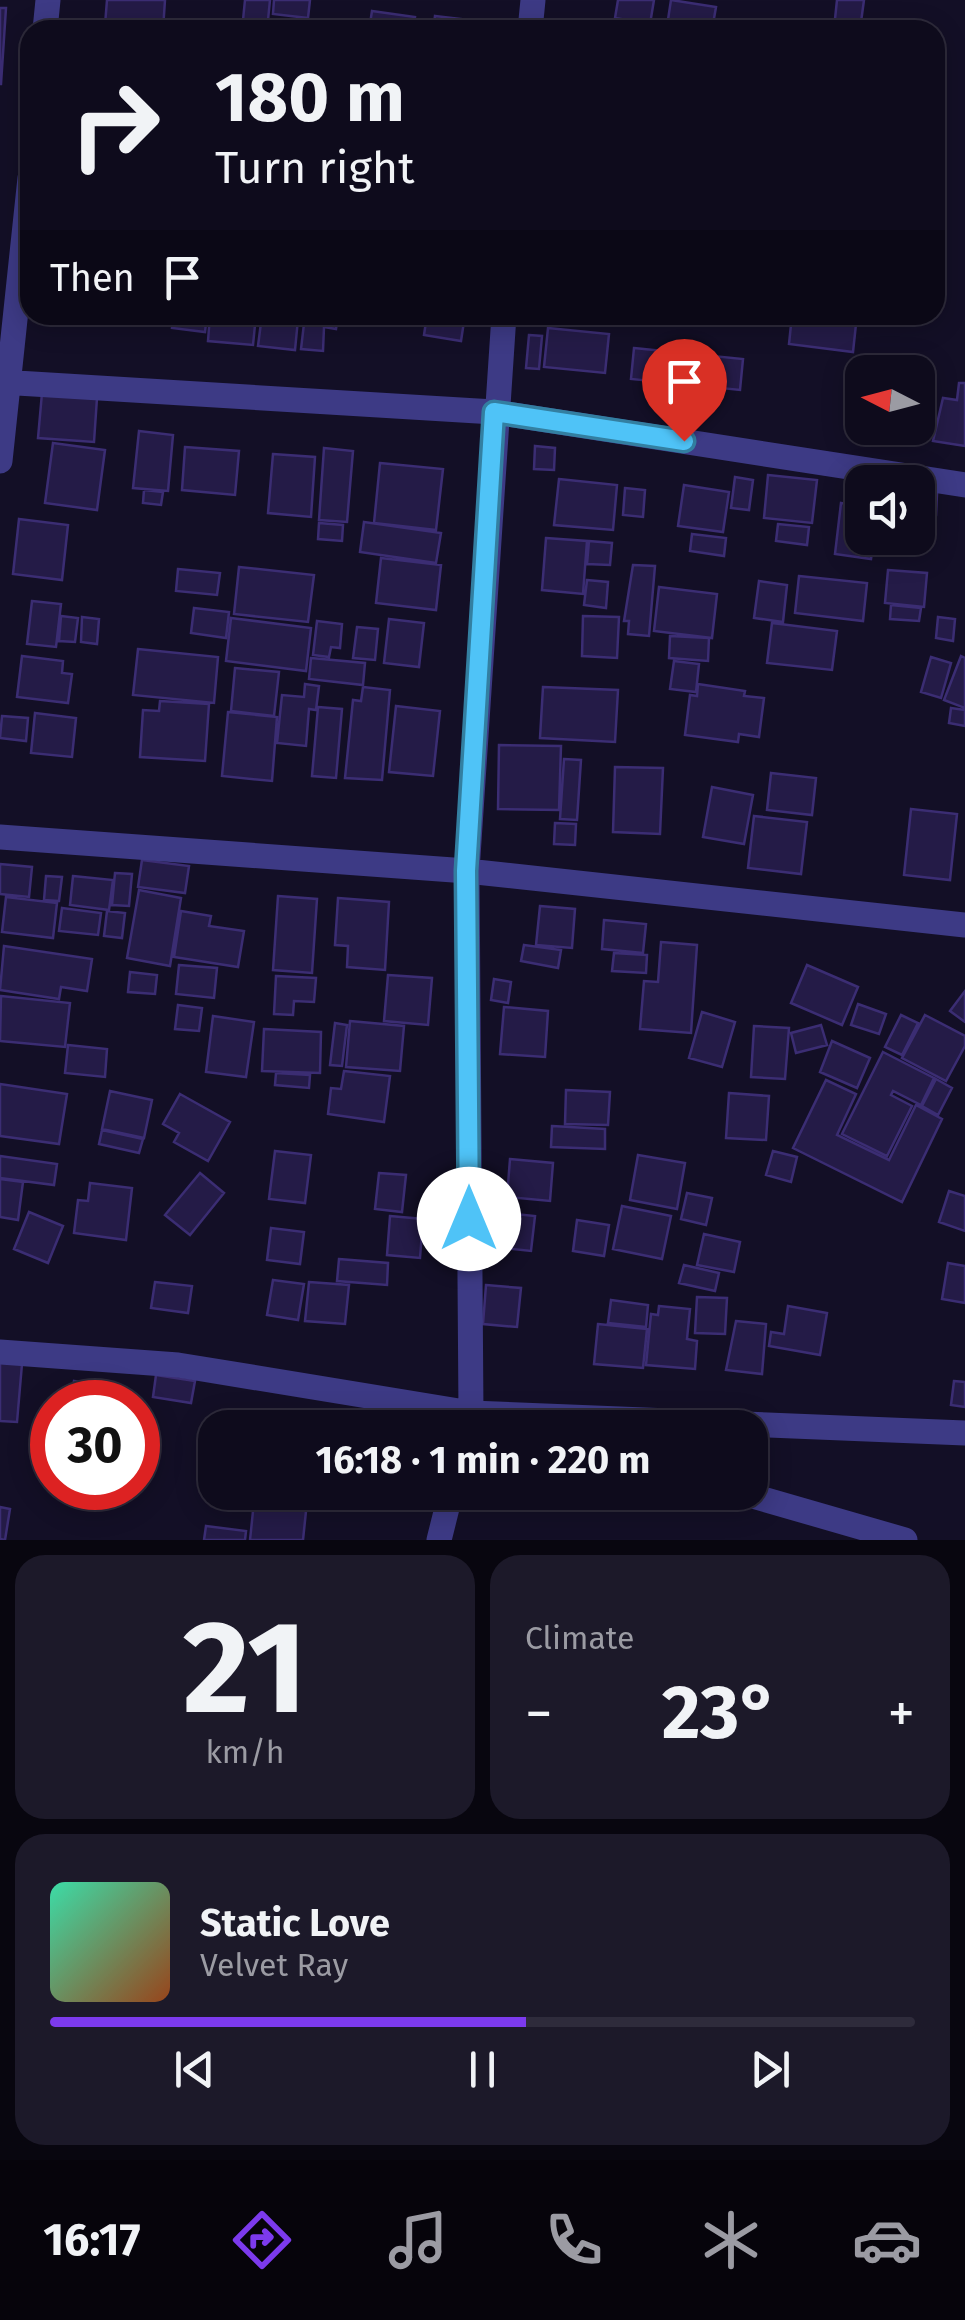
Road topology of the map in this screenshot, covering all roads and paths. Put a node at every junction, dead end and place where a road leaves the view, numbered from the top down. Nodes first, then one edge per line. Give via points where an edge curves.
1 (20, 260) edge
2 (503, 325) edge
3 (5, 382) edge
4 (494, 412) junction
5 (0, 461) edge
6 (965, 485) edge
7 (0, 837) edge
8 (466, 871) junction
9 (965, 925) edge
10 (0, 1352) edge
11 (416, 1410) edge
12 (469, 1410) edge
13 (768, 1428) edge
14 (965, 1433) edge
15 (768, 1500) edge
16 (446, 1510) edge
17 (439, 1540) edge
18 (905, 1540) edge

1 - 3 street
2 - 4 street
3 - 4 street
3 - 5 street
4 - 6 street
4 - 8 street
7 - 8 street
8 - 9 street
8 - 12 street
10 - 11 street via 178,1365
13 - 14 street
15 - 18 street
16 - 17 street

